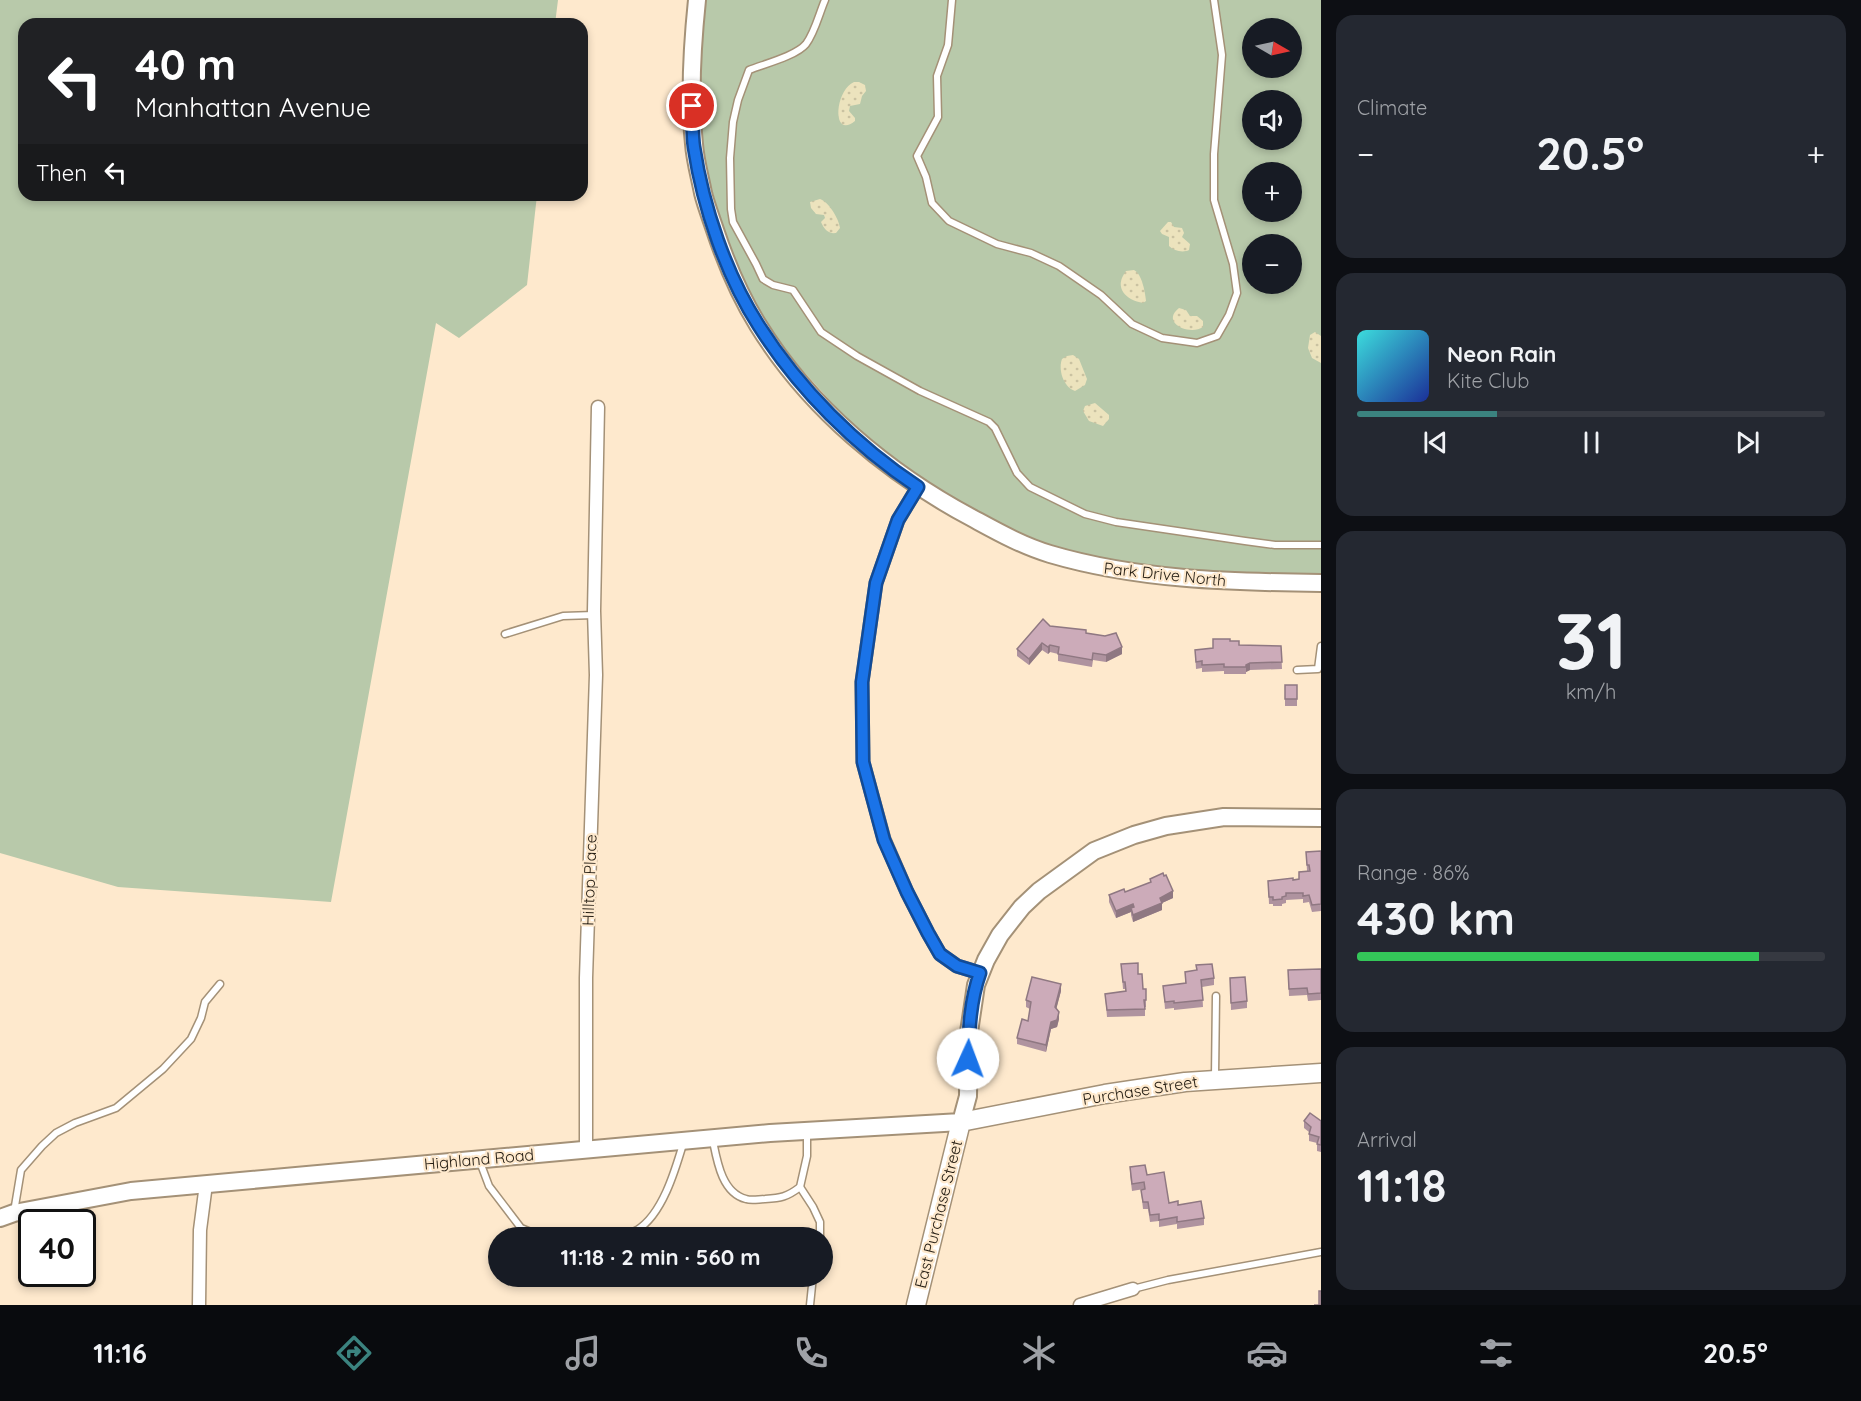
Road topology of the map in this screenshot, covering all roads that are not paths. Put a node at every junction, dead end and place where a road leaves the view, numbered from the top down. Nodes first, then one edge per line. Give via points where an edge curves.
1 (697, 0) edge
2 (825, 0) edge
3 (952, 0) edge
4 (1214, 0) edge
5 (598, 407) dead end
6 (918, 487) junction
7 (1321, 544) edge
8 (1321, 583) edge
9 (594, 613) junction
10 (505, 634) dead end
11 (1321, 646) edge
12 (1297, 670) dead end
13 (1321, 818) edge
14 (980, 973) junction
15 (220, 984) dead end
16 (1216, 996) dead end
17 (1321, 1073) edge
18 (1215, 1080) junction
19 (961, 1122) junction
20 (807, 1131) junction
21 (712, 1138) junction
22 (684, 1141) junction
23 (585, 1150) junction
24 (479, 1159) junction
25 (207, 1184) junction
26 (800, 1187) junction
27 (7, 1215) edge
28 (520, 1227) edge
29 (641, 1227) edge
30 (820, 1227) edge
31 (1321, 1252) edge
32 (812, 1287) edge
33 (1133, 1289) joint
34 (199, 1305) edge
35 (810, 1305) edge
36 (916, 1305) edge
37 (1080, 1305) edge

1 - 6 street, Park Drive North via 692,83 694,146 704,195 736,284 758,325 820,403 857,440
2 - 7 lane via 804,47 749,70 733,122 733,222 763,279 793,290 821,332 857,356 920,391 989,422 1017,473 1030,487 1054,500 1085,514 1126,523 1245,541
3 - 4 lane via 948,45 937,76 938,117 917,156 932,202 949,221 997,244 1059,266 1101,295 1132,324 1162,338 1197,343 1217,336 1237,293 1233,264 1214,200 1222,55
5 - 9 street, Hilltop Place
6 - 8 street, Park Drive North via 1008,538 1090,565 1240,582
6 - 14 street via 898,520 876,583 862,682 863,762 884,840 928,933 940,954 957,966
9 - 10 lane via 563,616
9 - 23 street, Hilltop Place via 596,675
11 - 12 lane via 1318,669
13 - 14 street via 1224,817 1166,826 1094,851 1022,907 1000,935
14 - 19 street via 971,1011 968,1096
15 - 27 lane via 205,1002 191,1039 163,1069 116,1108 75,1123 42,1146 21,1170
16 - 18 lane
17 - 18 main road, Purchase Street
18 - 19 main road, Purchase Street via 1105,1095
19 - 20 street, Highland Road
19 - 36 main road, East Purchase Street
20 - 21 street, Highland Road
20 - 26 lane via 807,1156
21 - 22 street, Highland Road
21 - 26 lane via 719,1168 733,1193 747,1200 767,1199 788,1196
22 - 23 street, Highland Road
22 - 29 lane via 656,1211
23 - 24 street, Highland Road
24 - 25 street, Highland Road
24 - 28 lane via 489,1186
25 - 27 street, Highland Road via 131,1191
25 - 34 street via 200,1230
26 - 30 lane
31 - 33 lane
32 - 35 lane
33 - 37 street

